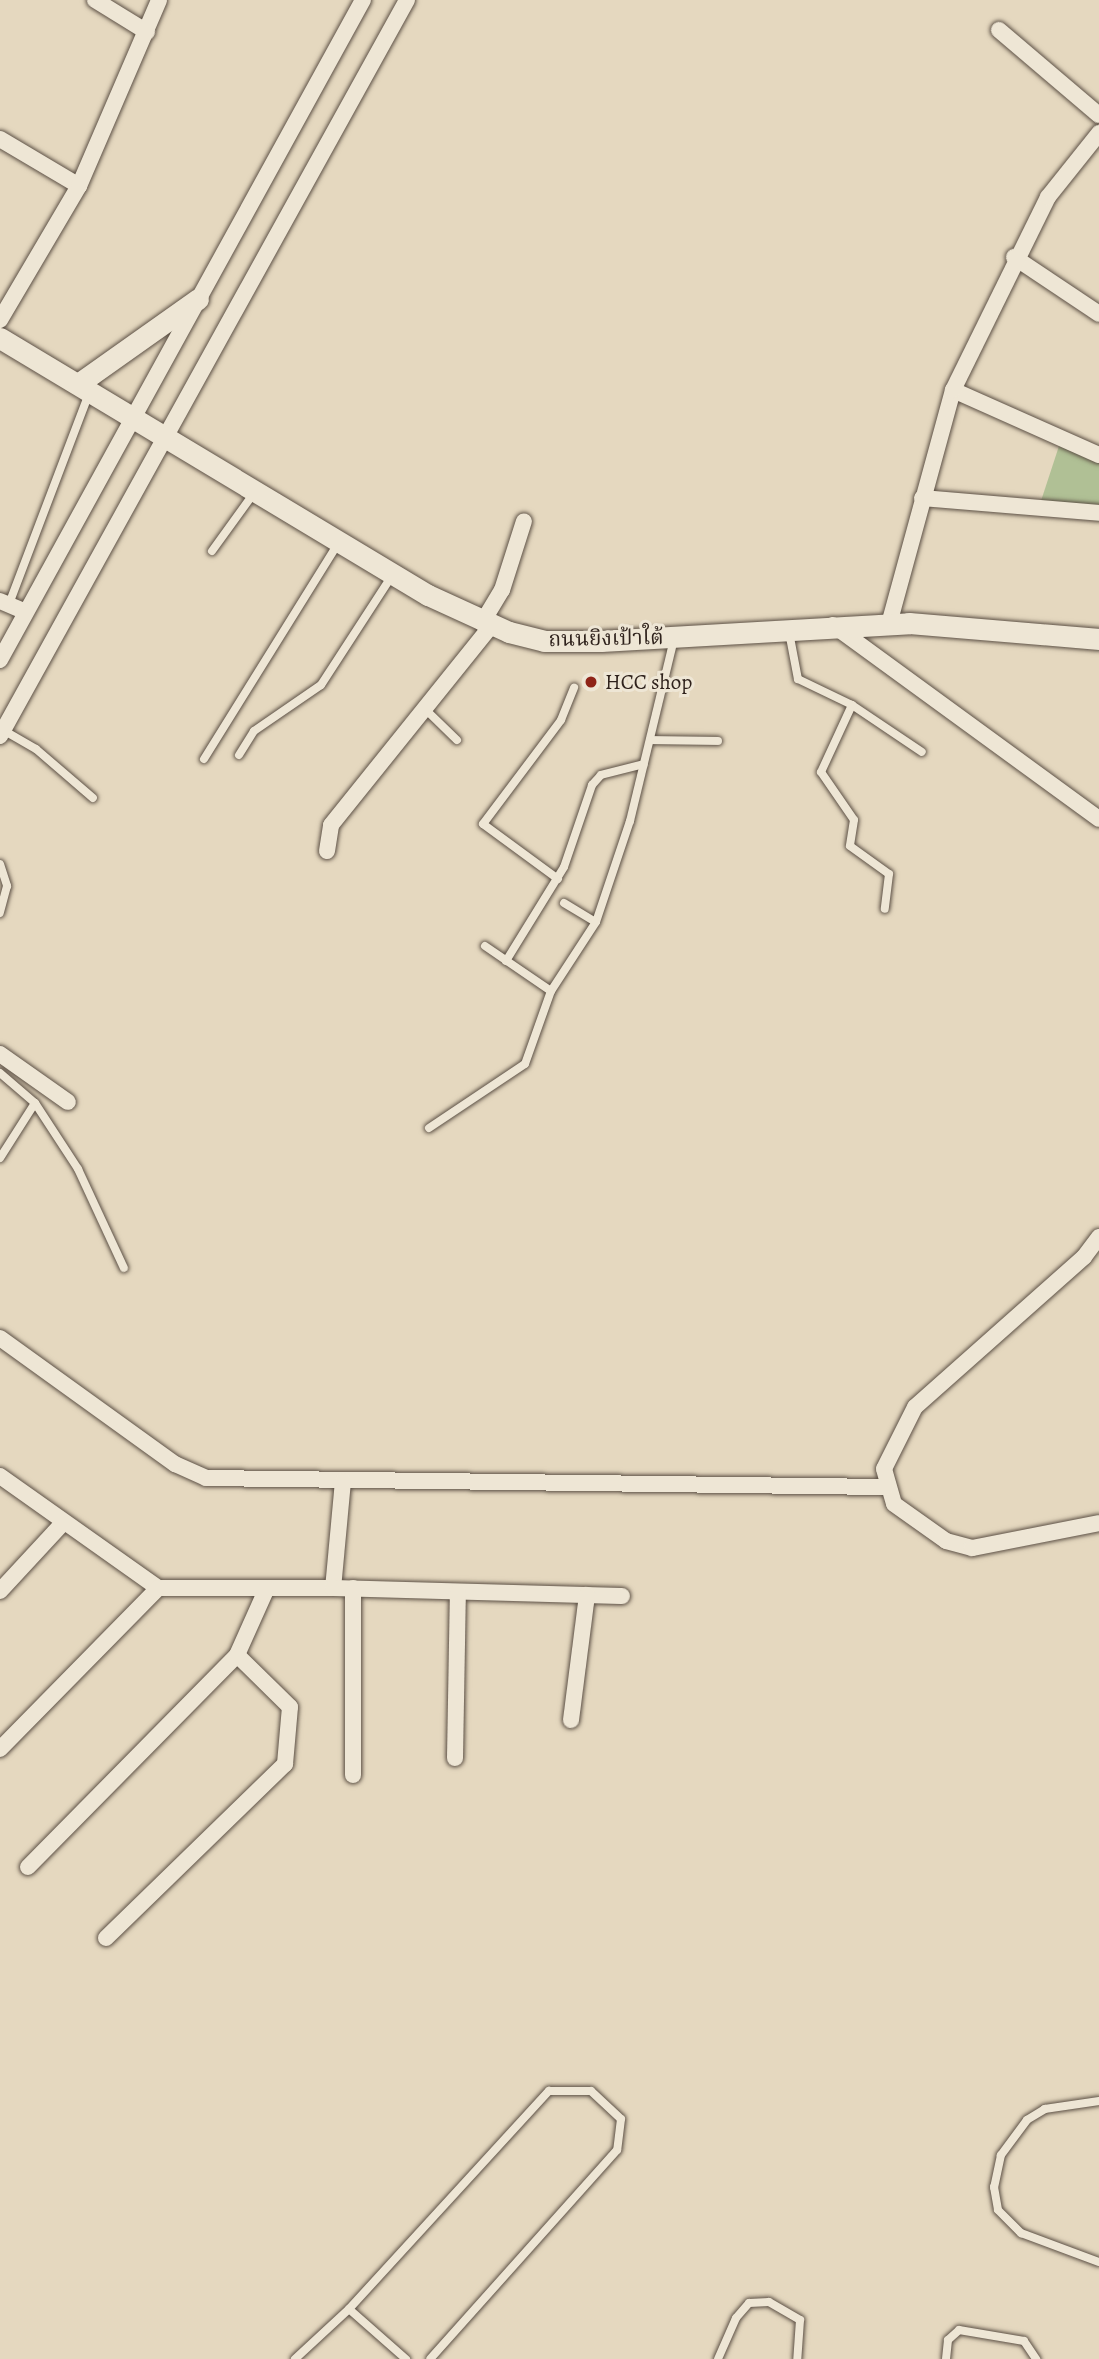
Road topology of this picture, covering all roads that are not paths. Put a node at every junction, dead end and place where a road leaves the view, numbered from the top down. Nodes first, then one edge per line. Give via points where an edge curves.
1 (95, 0) edge
2 (159, 0) edge
3 (363, 0) edge
4 (407, 0) edge
5 (999, 30) dead end
6 (147, 32) junction
7 (1099, 115) edge
8 (1099, 133) edge
9 (0, 139) edge
10 (79, 186) junction
11 (1014, 257) junction
12 (198, 299) junction
13 (1099, 314) edge
14 (0, 320) edge
15 (0, 338) edge
16 (84, 387) junction
17 (953, 390) junction
18 (134, 416) junction
19 (165, 436) junction
20 (1099, 455) edge
21 (255, 490) junction
22 (922, 498) junction
23 (1099, 513) edge
24 (524, 521) dead end
25 (340, 541) junction
26 (212, 551) dead end
27 (393, 574) junction
28 (5, 603) edge
29 (26, 612) junction
30 (889, 624) junction
31 (487, 625) junction
32 (834, 625) junction
33 (789, 629) junction
34 (675, 636) junction
35 (1099, 639) edge
36 (0, 660) edge
37 (574, 688) dead end
38 (852, 705) junction
39 (422, 706) junction
40 (1, 733) edge
41 (457, 740) dead end
42 (650, 740) junction
43 (718, 741) dead end
44 (922, 752) dead end
45 (239, 755) dead end
46 (204, 759) dead end
47 (644, 764) junction
48 (93, 798) dead end
49 (1099, 819) edge
50 (327, 851) dead end
51 (0, 864) edge
52 (558, 878) junction
53 (564, 903) dead end
54 (885, 909) dead end
55 (0, 913) edge
56 (596, 922) junction
57 (485, 946) dead end
58 (506, 961) junction
59 (551, 991) junction
60 (0, 1054) edge
61 (0, 1073) edge
62 (68, 1102) dead end
63 (35, 1103) junction
64 (429, 1128) dead end
65 (0, 1158) edge
66 (1099, 1237) edge
67 (124, 1268) dead end
68 (0, 1338) edge
69 (0, 1476) edge
70 (342, 1481) junction
71 (886, 1487) junction
72 (64, 1522) junction
73 (1099, 1523) edge
74 (158, 1588) junction
75 (267, 1588) junction
76 (333, 1588) junction
77 (353, 1588) junction
78 (0, 1591) edge
79 (458, 1592) junction
80 (587, 1595) junction
81 (622, 1596) dead end
82 (237, 1655) junction
83 (571, 1720) dead end
84 (0, 1749) edge
85 (455, 1758) dead end
86 (353, 1775) dead end
87 (27, 1867) dead end
88 (106, 1938) dead end
89 (1099, 2101) edge
90 (1099, 2262) edge
91 (349, 2309) junction
92 (295, 2359) edge
93 (407, 2359) edge
94 (430, 2359) edge
95 (718, 2359) edge
96 (797, 2359) edge
97 (946, 2359) edge
98 (1036, 2359) edge

1 - 6 street
2 - 6 street
3 - 12 street
4 - 19 street
5 - 7 street
6 - 10 street
8 - 11 street via 1048,197
9 - 10 street
10 - 14 street
11 - 13 street
11 - 17 street
12 - 16 main road
12 - 18 street
15 - 16 main road, ถนนยิงเป้าใต้
16 - 18 main road, ถนนยิงเป้าใต้
16 - 28 lane
17 - 20 street
17 - 22 street
18 - 19 main road, ถนนยิงเป้าใต้
18 - 29 street
19 - 21 main road, ถนนยิงเป้าใต้
19 - 40 street
21 - 25 main road, ถนนยิงเป้าใต้
21 - 26 lane
22 - 23 street
22 - 30 street
24 - 31 street
25 - 27 main road, ถนนยิงเป้าใต้
25 - 46 lane
27 - 31 main road, ถนนยิงเป้าใต้
27 - 45 lane via 321,685 254,731
28 - 29 street
29 - 36 street
30 - 32 main road, ถนนยิงเป้าใต้
30 - 35 main road, ถนนยิงเป้าใต้
31 - 34 main road, ถนนยิงเป้าใต้ via 544,641
31 - 39 street
32 - 33 main road, ถนนยิงเป้าใต้
32 - 49 street
33 - 34 main road, ถนนยิงเป้าใต้
33 - 38 lane via 798,679
34 - 42 lane
37 - 52 lane via 561,720 483,824
38 - 44 lane
38 - 54 lane via 821,772 854,820 850,846 889,874
39 - 41 lane
39 - 50 street via 331,825
40 - 48 lane via 36,749
42 - 43 lane
42 - 47 lane
47 - 52 lane via 601,775 592,785
47 - 56 lane
51 - 55 lane via 7,886
52 - 58 lane
53 - 56 lane
56 - 59 lane
57 - 58 lane
58 - 59 lane
59 - 64 lane via 525,1064
60 - 62 street
61 - 63 lane
63 - 65 lane
63 - 67 lane via 90,1190
66 - 71 street via 1084,1257 915,1407 886,1456
68 - 70 street via 191,1474
69 - 72 street
70 - 71 street
70 - 76 street
71 - 73 street via 910,1518 972,1548
72 - 74 street
72 - 78 street
74 - 75 street
74 - 84 street
75 - 76 street
75 - 82 street
76 - 77 street
77 - 79 street
77 - 86 street
79 - 80 street
79 - 85 street
80 - 81 street
80 - 83 street
82 - 87 street
82 - 88 street via 290,1707 285,1764
89 - 90 lane via 1045,2109 1027,2120 1001,2155 994,2187 998,2210 1021,2233
91 - 92 lane
91 - 93 lane
91 - 94 lane via 549,2091 592,2091 621,2119 617,2150
95 - 96 lane via 736,2318 749,2303 769,2302 800,2319
97 - 98 lane via 948,2340 959,2330 1024,2341

